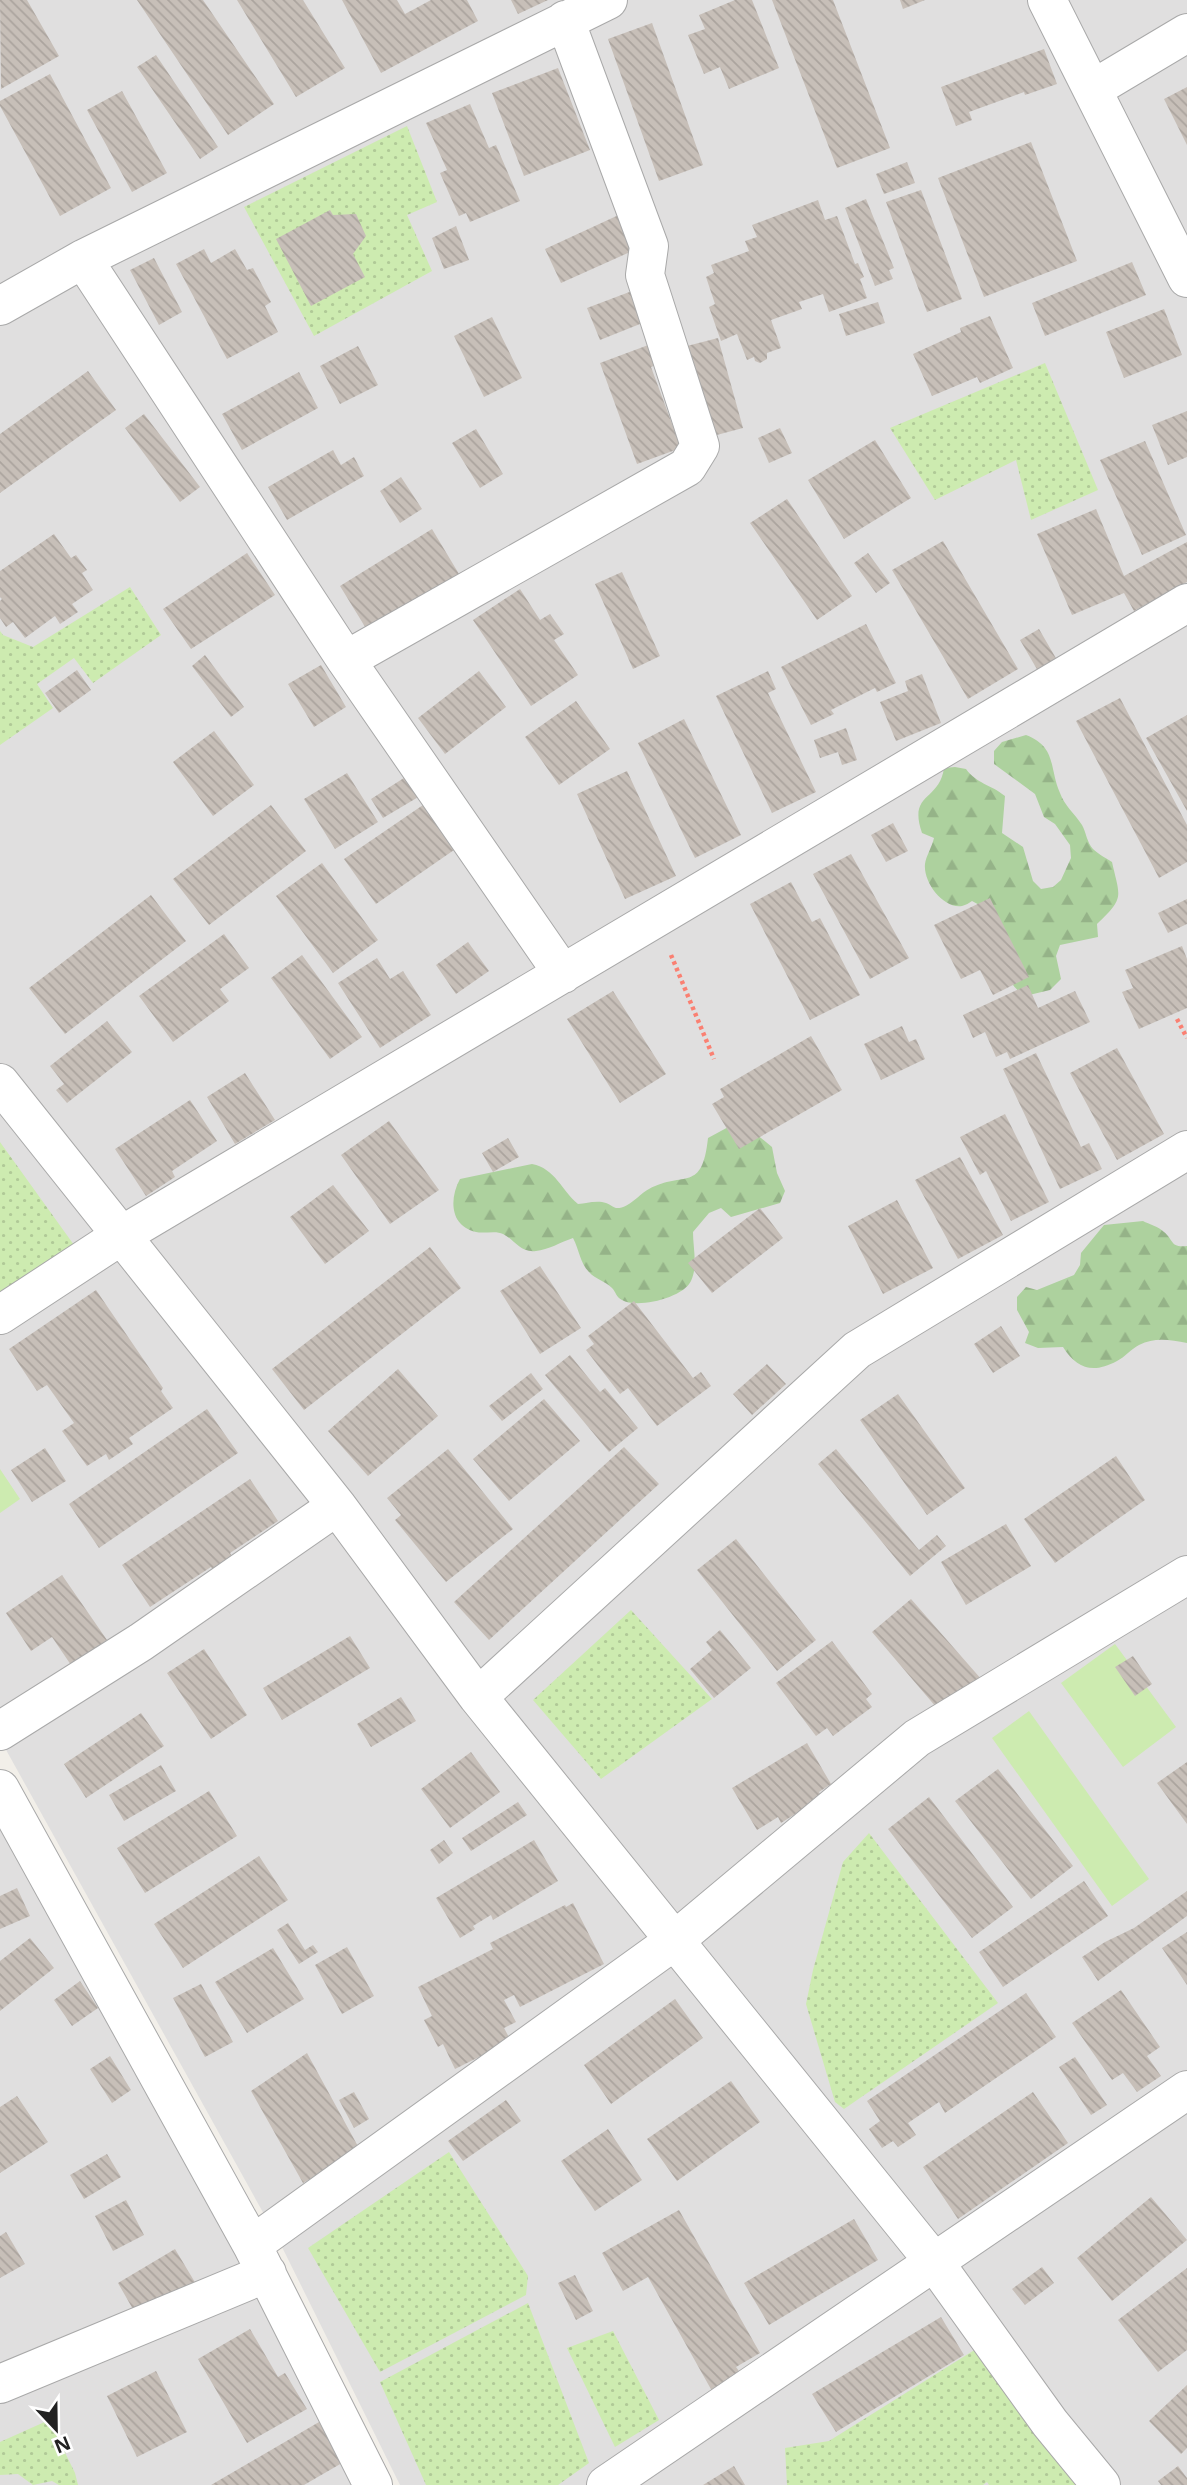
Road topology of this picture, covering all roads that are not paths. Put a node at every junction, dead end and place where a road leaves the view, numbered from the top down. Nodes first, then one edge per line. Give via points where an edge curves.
1 (608, 0) edge
2 (1047, 0) edge
3 (565, 20) junction
4 (1187, 33) edge
5 (1093, 89) junction
6 (83, 259) junction
7 (1187, 278) edge
8 (0, 306) edge
9 (1187, 603) edge
10 (346, 660) junction
11 (563, 974) junction
12 (0, 1083) edge
13 (1187, 1150) edge
14 (122, 1235) junction
15 (0, 1315) edge
16 (337, 1506) junction
17 (1187, 1575) edge
18 (478, 1697) junction
19 (0, 1731) edge
20 (0, 1789) edge
21 (674, 1941) junction
22 (1187, 2090) edge
23 (260, 2259) junction
24 (935, 2263) junction
25 (0, 2384) edge
26 (373, 2485) edge
27 (606, 2485) edge
28 (1101, 2485) edge

1 - 3 street
2 - 5 street
3 - 6 street
3 - 10 street via 649,246 645,275 700,446 687,467
4 - 5 street
5 - 7 street
6 - 8 street
6 - 10 street
9 - 11 street
10 - 11 street
11 - 14 street
12 - 14 street
13 - 18 street via 857,1350
14 - 15 street
14 - 16 street
16 - 18 street
16 - 19 street via 141,1642
17 - 21 street via 917,1738
18 - 21 street
20 - 23 street
21 - 23 street
21 - 24 street
22 - 24 street
23 - 25 street
23 - 26 street
24 - 27 street
24 - 28 street via 1050,2423

